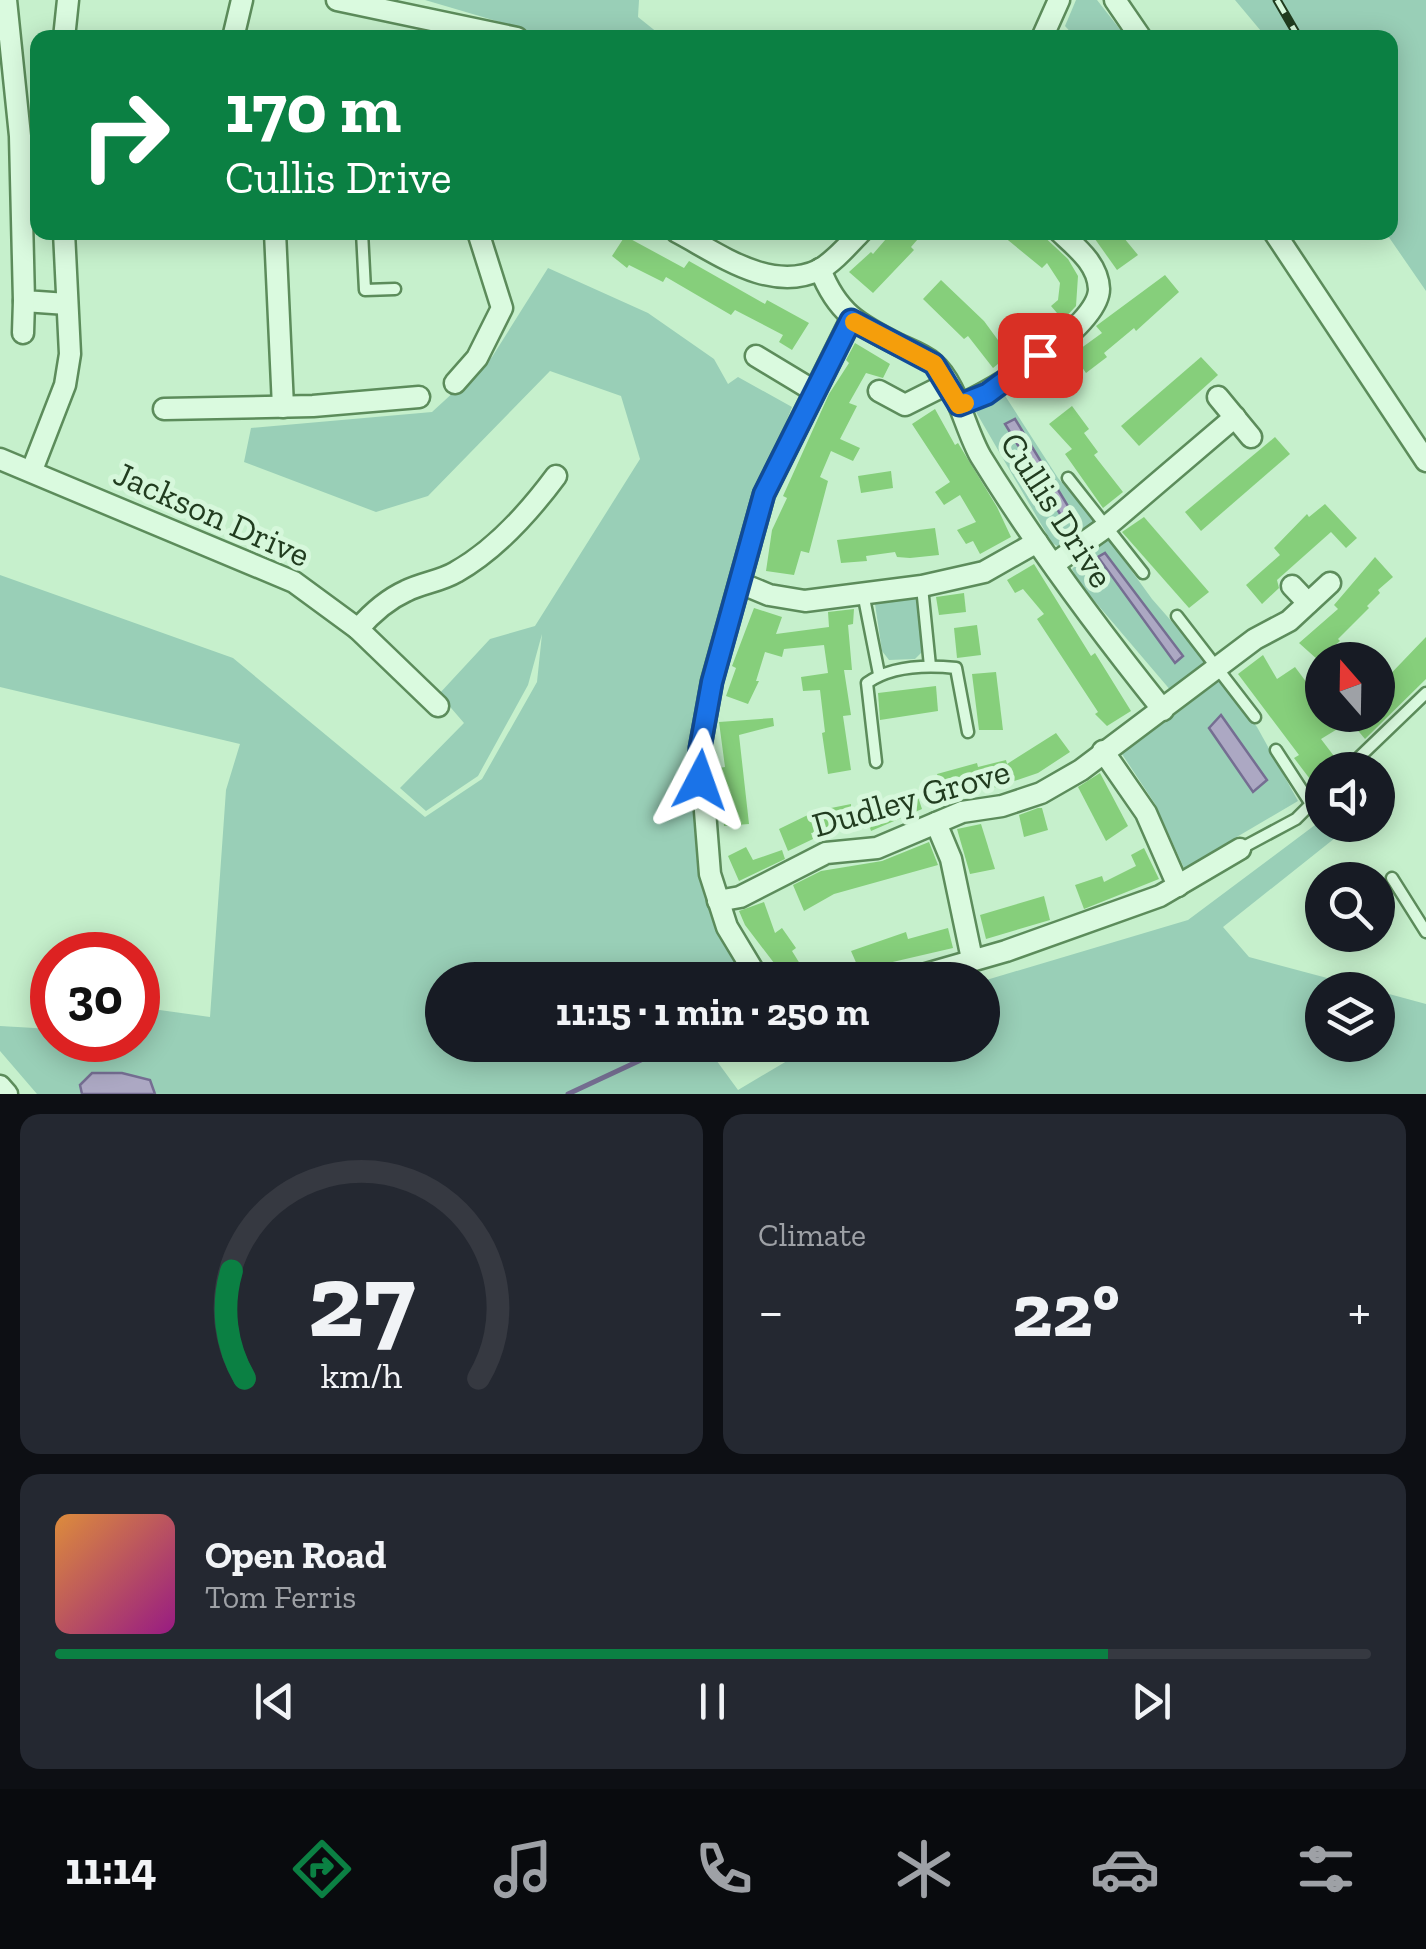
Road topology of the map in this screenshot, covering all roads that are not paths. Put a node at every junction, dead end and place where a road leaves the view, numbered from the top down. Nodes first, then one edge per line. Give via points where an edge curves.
1 (6, 0) edge
2 (68, 0) edge
3 (242, 0) edge
4 (337, 0) edge
5 (1059, 0) edge
6 (1115, 0) edge
7 (65, 30) edge
8 (235, 30) edge
9 (480, 30) edge
10 (1050, 30) edge
11 (1136, 30) edge
12 (64, 240) edge
13 (275, 240) edge
14 (362, 240) edge
15 (481, 240) edge
16 (693, 240) edge
17 (852, 240) edge
18 (1068, 240) edge
19 (1279, 240) edge
20 (820, 269) junction
21 (395, 289) dead end
22 (24, 301) junction
23 (67, 304) junction
24 (851, 320) junction
25 (23, 333) dead end
26 (756, 356) dead end
27 (456, 383) dead end
28 (946, 384) junction
29 (814, 391) junction
30 (880, 391) dead end
31 (419, 397) dead end
32 (1218, 397) dead end
33 (959, 405) junction
34 (283, 407) junction
35 (164, 409) dead end
36 (1234, 418) junction
37 (1251, 436) dead end
38 (0, 459) edge
39 (1426, 462) edge
40 (32, 470) junction
41 (556, 476) dead end
42 (1068, 478) dead end
43 (1106, 526) junction
44 (1038, 542) junction
45 (1054, 564) junction
46 (1142, 573) dead end
47 (740, 583) junction
48 (1330, 583) dead end
49 (922, 586) junction
50 (1292, 586) dead end
51 (864, 593) junction
52 (1308, 603) junction
53 (1177, 616) dead end
54 (358, 629) junction
55 (930, 666) junction
56 (1220, 667) junction
57 (879, 674) junction
58 (1426, 694) edge
59 (438, 706) dead end
60 (1163, 710) junction
61 (1255, 717) dead end
62 (968, 732) dead end
63 (1276, 750) dead end
64 (1103, 751) junction
65 (1365, 752) edge
66 (876, 762) dead end
67 (1305, 795) edge
68 (1305, 810) edge
69 (936, 823) junction
70 (1240, 849) joint
71 (1395, 883) edge
72 (1178, 886) junction
73 (718, 902) junction
74 (1426, 932) edge
75 (972, 958) junction
76 (749, 962) edge
77 (960, 962) edge
78 (0, 1086) edge
79 (7, 1094) edge

1 - 22 street via 20,136
2 - 7 street
3 - 8 street
4 - 9 street
5 - 10 street
6 - 11 street
12 - 23 street
13 - 34 street
14 - 21 lane via 364,290
15 - 27 street via 502,308
16 - 20 street via 764,276
17 - 20 street
18 - 33 street via 1096,270 1099,292 1092,310 987,394
19 - 39 street
20 - 24 street, Cullis Drive
22 - 23 street
22 - 25 street
23 - 40 street via 65,385
24 - 28 street, Cullis Drive via 934,364
24 - 29 street
26 - 29 street
28 - 30 street via 905,405
28 - 33 street, Cullis Drive
29 - 47 street via 764,494
31 - 34 street
32 - 36 street
33 - 44 street, Cullis Drive via 981,457
34 - 35 street
36 - 37 street
36 - 43 street
38 - 40 street, Jackson Drive
40 - 54 street, Jackson Drive via 294,582
41 - 54 street via 535,504 456,573 380,605
42 - 43 lane
43 - 45 street
43 - 46 lane
44 - 45 street, Cullis Drive
44 - 49 street via 984,572
45 - 60 street, Cullis Drive
47 - 51 street via 805,602
47 - 73 street via 700,748
48 - 52 street, Dudley Grove
49 - 51 street
49 - 55 lane
50 - 52 street
51 - 57 lane
52 - 56 street, Dudley Grove
53 - 56 lane
54 - 59 street, Jackson Drive
55 - 57 lane
55 - 62 lane via 956,668
56 - 60 street, Dudley Grove
56 - 61 lane
57 - 66 lane via 867,683
58 - 65 lane
60 - 64 street, Dudley Grove
63 - 67 lane
64 - 69 street, Dudley Grove via 1042,794
64 - 72 street via 1146,814
68 - 70 lane
69 - 73 street, Dudley Grove via 877,848 826,854
69 - 75 street via 952,859
70 - 72 street
71 - 74 lane
72 - 75 street
73 - 76 street
75 - 77 street
78 - 79 street

